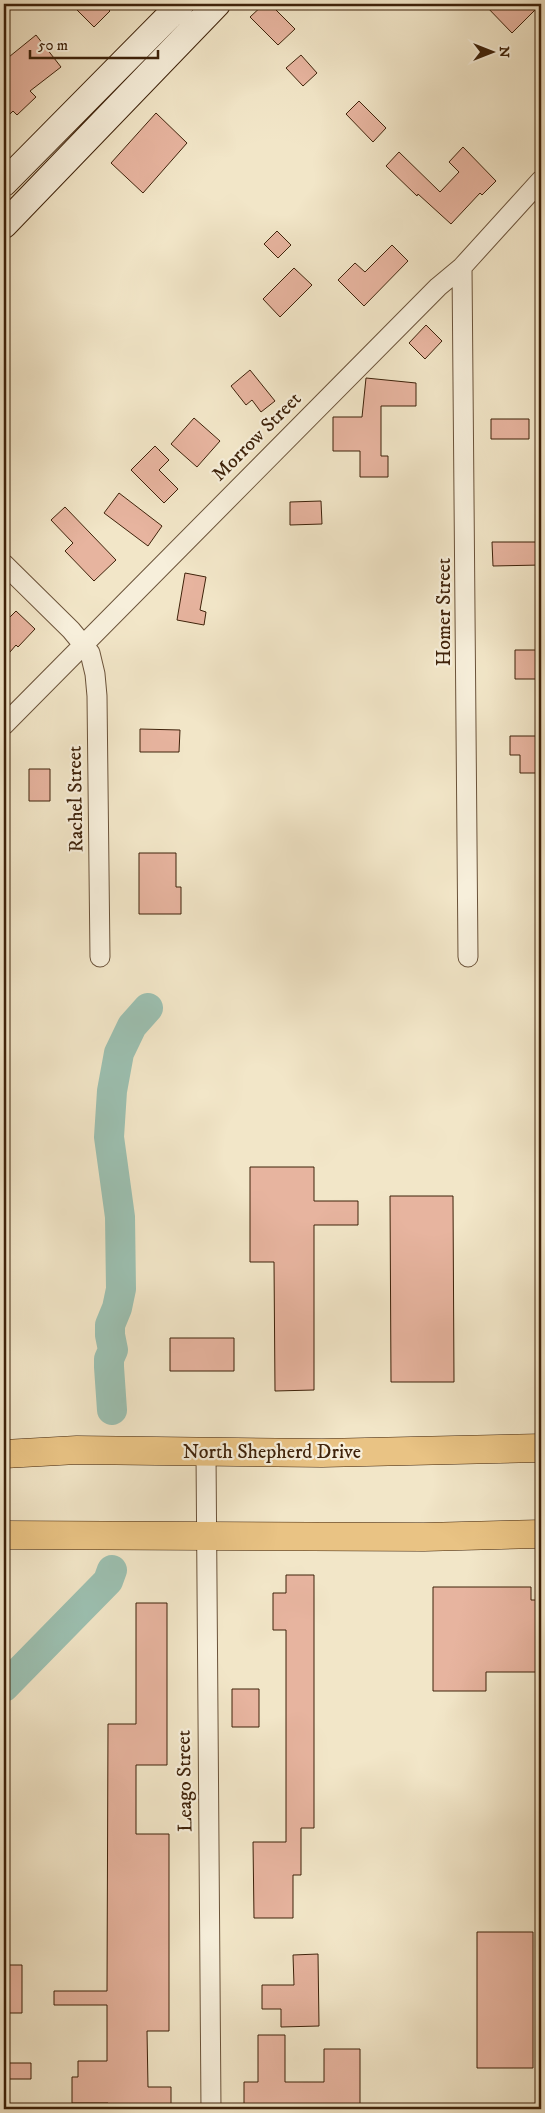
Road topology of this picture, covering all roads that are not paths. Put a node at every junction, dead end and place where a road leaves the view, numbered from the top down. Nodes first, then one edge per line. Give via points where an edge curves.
1 (181, 4) edge
2 (215, 4) edge
3 (22, 165) junction
4 (541, 180) edge
5 (4, 184) edge
6 (42, 185) junction
7 (4, 225) edge
8 (462, 266) junction
9 (4, 564) edge
10 (83, 644) junction
11 (4, 725) edge
12 (100, 957) dead end
13 (468, 957) dead end
14 (541, 1448) edge
15 (206, 1453) junction
16 (4, 1454) edge
17 (541, 1534) edge
18 (206, 1535) junction
19 (4, 1536) edge
20 (211, 2109) edge

1 - 3 main road
2 - 6 main road
3 - 5 main road
3 - 6 main road
4 - 8 street, Morrow Street
6 - 7 main road
8 - 10 street, Morrow Street
8 - 13 street, Homer Street
9 - 10 street, Rachel Street
10 - 11 street, Morrow Street
10 - 12 street, Rachel Street via 92,657 97,696
14 - 15 main road, North Shepherd Drive
15 - 16 main road, North Shepherd Drive via 77,1450
15 - 18 street, Leago Street
17 - 18 main road via 424,1537
18 - 19 main road
18 - 20 street, Leago Street

